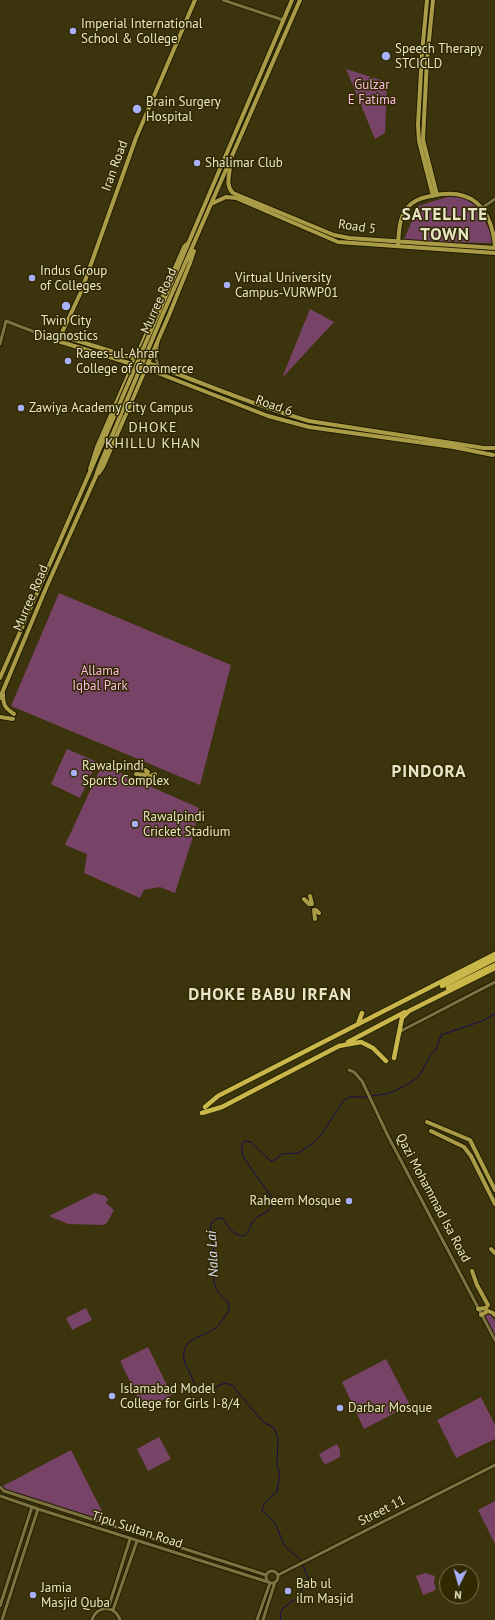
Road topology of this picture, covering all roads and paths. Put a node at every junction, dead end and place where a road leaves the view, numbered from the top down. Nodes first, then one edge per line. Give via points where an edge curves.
1 (195, 0) edge
2 (223, 0) edge
3 (292, 0) edge
4 (300, 0) edge
5 (427, 0) edge
6 (433, 0) edge
7 (283, 20) junction
8 (230, 162) junction
9 (435, 195) junction
10 (495, 199) edge
11 (211, 204) junction
12 (482, 208) junction
13 (494, 227) edge
14 (189, 242) junction
15 (397, 244) junction
16 (194, 245) junction
17 (495, 247) edge
18 (495, 253) edge
19 (161, 313) junction
20 (60, 335) junction
21 (145, 337) junction
22 (158, 340) junction
23 (58, 341) junction
24 (0, 344) edge
25 (135, 360) junction
26 (148, 363) junction
27 (132, 365) junction
28 (145, 368) junction
29 (159, 368) junction
30 (119, 413) junction
31 (495, 448) edge
32 (494, 456) edge
33 (89, 475) junction
34 (96, 476) junction
35 (0, 678) edge
36 (3, 690) junction
37 (0, 698) edge
38 (0, 717) edge
39 (145, 770) dead end
40 (136, 774) dead end
41 (155, 774) dead end
42 (154, 782) dead end
43 (310, 896) dead end
44 (304, 899) dead end
45 (319, 913) dead end
46 (314, 919) dead end
47 (495, 954) edge
48 (495, 959) edge
49 (495, 964) edge
50 (495, 968) edge
51 (495, 982) edge
52 (409, 1011) junction
53 (362, 1013) dead end
54 (358, 1024) junction
55 (399, 1032) junction
56 (339, 1046) junction
57 (394, 1058) dead end
58 (386, 1061) dead end
59 (349, 1070) dead end
60 (205, 1107) dead end
61 (202, 1113) dead end
62 (427, 1122) dead end
63 (431, 1131) dead end
64 (464, 1137) junction
65 (464, 1147) junction
66 (495, 1190) edge
67 (495, 1204) edge
68 (491, 1249) dead end
69 (495, 1253) edge
70 (472, 1271) dead end
71 (478, 1309) junction
72 (481, 1315) junction
73 (495, 1315) edge
74 (495, 1340) edge
75 (495, 1464) edge
76 (0, 1487) edge
77 (0, 1496) edge
78 (32, 1507) junction
79 (38, 1509) junction
80 (80, 1516) junction
81 (78, 1522) junction
82 (130, 1539) junction
83 (137, 1541) junction
84 (167, 1544) junction
85 (165, 1550) junction
86 (266, 1575) junction
87 (278, 1575) junction
88 (276, 1582) junction
89 (269, 1583) junction
90 (0, 1606) edge
91 (108, 1608) junction
92 (114, 1610) junction
93 (2, 1620) edge
94 (92, 1620) edge
95 (120, 1620) edge
96 (257, 1620) edge
97 (263, 1620) edge

1 - 20 main road, Iran Road via 136,138 81,292
2 - 7 street
3 - 7 main road, Murree Road
4 - 8 main road, Murree Road
5 - 9 main road via 418,125 419,141
6 - 9 main road via 423,140
7 - 14 main road, Murree Road
8 - 11 main road, Murree Road
8 - 15 main road, Road 5 via 228,183 233,193 334,235
9 - 12 main road via 457,194 474,200
9 - 15 main road via 413,202 405,210
10 - 12 street
11 - 15 main road, Road 5 via 226,197 236,198 338,242
11 - 16 main road, Murree Road
12 - 13 main road
13 - 17 main road
14 - 19 main road, Murree Road
14 - 21 main road via 184,247
15 - 17 main road, Road 5
15 - 18 main road, Road 5
16 - 19 main road, Murree Road
16 - 22 main road via 190,263
19 - 30 main road, Murree Road, bridge
20 - 23 main road, Iran Road
20 - 25 main road, Road 6
21 - 22 main road via 145,341 150,344
21 - 25 main road
22 - 26 main road
22 - 29 street via 156,357
23 - 24 street via 6,322
23 - 27 main road, Road 6
25 - 26 main road, Road 6
25 - 27 main road
26 - 28 main road
26 - 29 main road, Road 6
27 - 28 main road, Road 6
27 - 33 main road via 97,446
28 - 32 main road, Road 6 via 268,416 309,427 453,447
28 - 34 main road
29 - 31 main road, Road 6 via 309,421
30 - 33 main road, Murree Road
30 - 34 main road, Murree Road
31 - 32 main road via 492,451
33 - 35 main road, Murree Road
34 - 36 main road, Murree Road
36 - 37 main road, Murree Road
36 - 38 main road via 3,703 13,716
39 - 40 main road via 148,772 146,775
41 - 42 main road via 150,776
43 - 44 main road via 312,904
45 - 46 main road via 314,910
47 - 54 highway
48 - 49 highway via 443,988
50 - 52 highway
51 - 55 street
52 - 55 highway via 402,1018
52 - 56 highway
53 - 54 highway
54 - 60 highway via 218,1096
55 - 57 highway
56 - 58 highway via 360,1042 373,1048
56 - 61 highway via 222,1107
59 - 71 street, Qazi Mohammad Isa Road via 358,1075 367,1090
62 - 64 main road
63 - 65 main road
64 - 65 main road
64 - 66 main road via 470,1140
65 - 67 main road
68 - 69 main road
70 - 71 main road via 488,1305 486,1308
71 - 72 street, Qazi Mohammad Isa Road
72 - 73 main road via 488,1311
72 - 74 street, Qazi Mohammad Isa Road
75 - 87 street, Street 11
76 - 80 street, Tipu Sultan Road via 4,1491
77 - 78 street, Tipu Sultan Road
78 - 79 street, Tipu Sultan Road
78 - 90 street
79 - 81 street, Tipu Sultan Road
79 - 93 street
80 - 81 street
80 - 84 street, Tipu Sultan Road
81 - 82 street, Tipu Sultan Road
82 - 83 street, Tipu Sultan Road
82 - 91 street
83 - 85 street, Tipu Sultan Road
83 - 92 street
84 - 85 street
84 - 86 street, Tipu Sultan Road
85 - 89 street, Tipu Sultan Road
86 - 87 street via 272,1571
86 - 89 street
87 - 88 street
88 - 89 street
88 - 97 street
89 - 96 street
91 - 92 street
91 - 94 street via 99,1610
92 - 95 street

